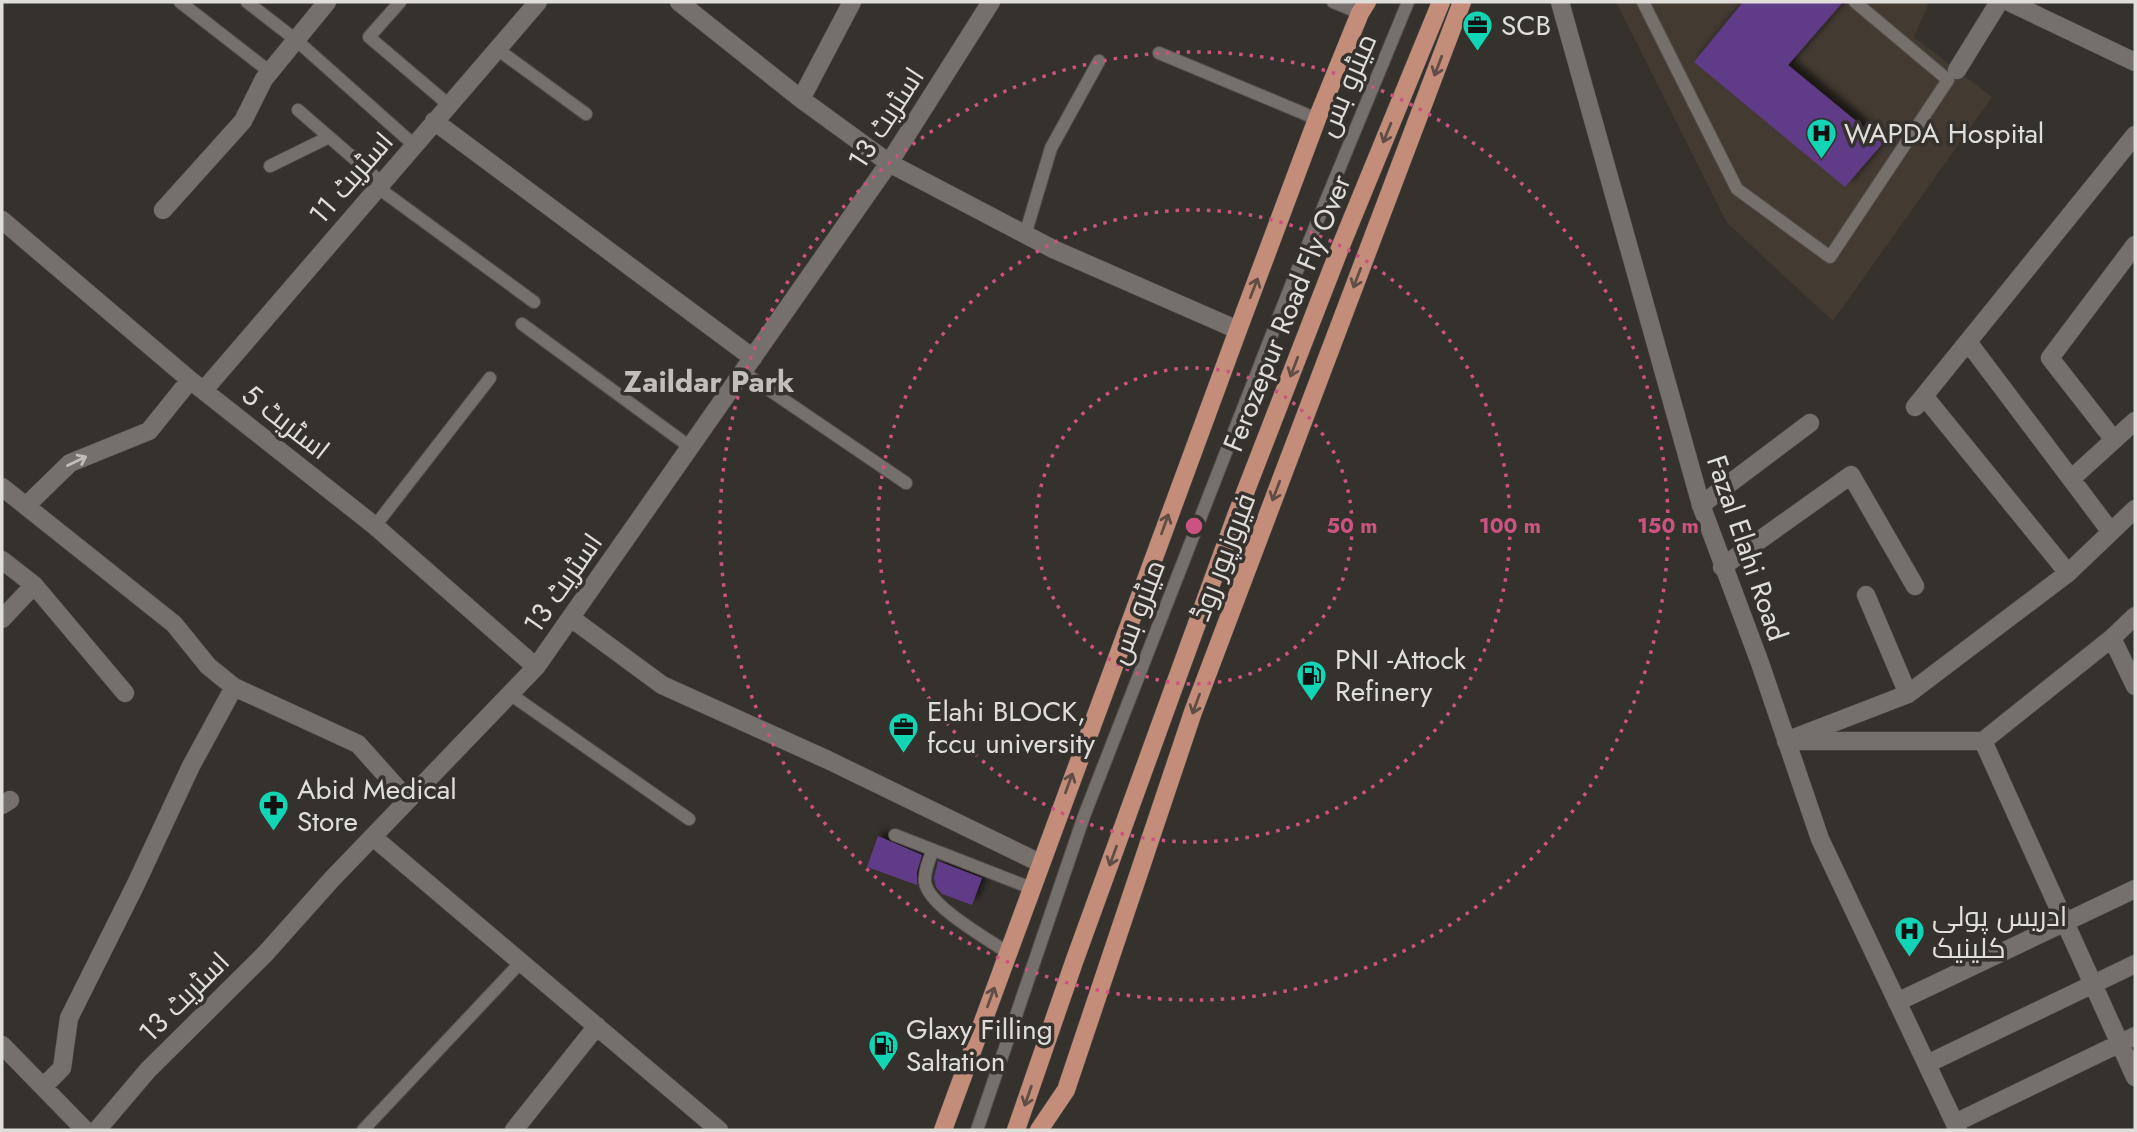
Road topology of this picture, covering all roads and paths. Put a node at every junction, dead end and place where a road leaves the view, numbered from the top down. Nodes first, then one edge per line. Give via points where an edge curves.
1 (182, 2) edge
2 (247, 2) edge
3 (327, 2) edge
4 (400, 2) edge
5 (538, 2) edge
6 (679, 2) edge
7 (852, 2) edge
8 (991, 2) edge
9 (1332, 2) edge
10 (1408, 2) edge
11 (1441, 2) edge
12 (1462, 2) edge
13 (1560, 2) edge
14 (1643, 2) edge
15 (1855, 2) edge
16 (1999, 2) edge
17 (2009, 2) edge
18 (1363, 5) edge
19 (296, 40) junction
20 (497, 49) junction
21 (1159, 53) dead end
22 (1099, 61) dead end
23 (2135, 62) edge
24 (1957, 70) dead end
25 (270, 72) junction
26 (801, 99) junction
27 (449, 105) junction
28 (298, 110) dead end
29 (586, 114) dead end
30 (1317, 119) junction
31 (434, 121) junction
32 (2135, 135) edge
33 (329, 137) junction
34 (414, 145) junction
35 (889, 163) junction
36 (270, 166) dead end
37 (379, 185) junction
38 (163, 210) dead end
39 (2, 220) edge
40 (1026, 235) junction
41 (2135, 245) edge
42 (534, 302) dead end
43 (522, 324) dead end
44 (1238, 330) junction
45 (1968, 342) junction
46 (748, 365) junction
47 (490, 378) dead end
48 (197, 385) junction
49 (2135, 421) edge
50 (1810, 423) dead end
51 (2114, 440) junction
52 (690, 447) junction
53 (2071, 479) junction
54 (906, 483) dead end
55 (2, 486) edge
56 (1701, 505) junction
57 (27, 506) junction
58 (2135, 509) edge
59 (375, 526) junction
60 (2111, 532) junction
61 (2, 560) edge
62 (1722, 567) junction
63 (2068, 573) junction
64 (34, 586) junction
65 (1915, 586) dead end
66 (1866, 594) dead end
67 (2135, 616) edge
68 (571, 618) junction
69 (2, 619) edge
70 (2112, 638) junction
71 (536, 667) junction
72 (2135, 686) edge
73 (234, 687) junction
74 (125, 693) dead end
75 (510, 694) junction
76 (1908, 694) junction
77 (1786, 741) junction
78 (1983, 741) junction
79 (408, 800) junction
80 (689, 819) dead end
81 (895, 835) dead end
82 (373, 837) junction
83 (933, 850) junction
84 (1040, 863) junction
85 (1031, 888) junction
86 (2135, 889) edge
87 (2065, 922) junction
88 (1008, 953) junction
89 (521, 962) junction
90 (2135, 964) edge
91 (2093, 983) junction
92 (1897, 1002) junction
93 (597, 1026) junction
94 (2128, 1040) edge
95 (2, 1045) edge
96 (1927, 1064) junction
97 (2135, 1077) edge
98 (43, 1087) junction
99 (1956, 1127) edge
100 (85, 1130) edge
101 (97, 1130) edge
102 (363, 1130) edge
103 (514, 1130) edge
104 (719, 1130) edge
105 (943, 1130) edge
106 (977, 1130) edge
107 (1016, 1130) edge
108 (1039, 1130) edge

1 - 25 lane
2 - 19 lane
3 - 19 street
4 - 27 lane via 369,37
5 - 20 street, اسٹریٹ 11
6 - 26 street
7 - 26 street
8 - 35 street, اسٹریٹ 13
9 - 18 lane
10 - 106 lane, میٹرو بس via 1292,283 1084,816
11 -> 107 main road, Ferozepur Road Fly Over via 1236,516
12 -> 108 main road, فیروزپور روڈ via 1193,712 1066,1090
13 - 56 street, Fazal Elahi Road
14 - 15 lane via 1737,189 1830,257 1948,80
16 - 24 street
17 - 23 street
18 - 30 main road
19 - 25 street
19 - 34 lane
20 - 27 street, اسٹریٹ 11
20 - 29 lane
21 - 30 lane
22 - 40 lane via 1051,149
25 - 38 street via 243,121
26 - 35 street
27 - 31 street, اسٹریٹ 11
28 - 33 lane
44 -> 30 main road
31 - 34 street, اسٹریٹ 11
31 - 46 street
32 - 45 street
33 - 36 lane
33 - 37 lane
34 - 37 street, اسٹریٹ 11
35 - 40 street
35 - 46 street, اسٹریٹ 13
37 - 42 lane
37 - 48 street, اسٹریٹ 11
39 - 48 street, اسٹریٹ 5
40 - 44 street
41 - 51 street via 2050,358
43 - 52 lane
84 -> 44 main road
45 - 53 street
45 - 63 street via 1920,402
46 - 52 street, اسٹریٹ 13
46 - 54 lane
47 - 59 lane
57 -> 48 street, اسٹریٹ 11 via 70,463 149,430
48 - 59 street, اسٹریٹ 5
49 - 51 street
50 - 56 street
51 - 53 street
52 - 68 street, اسٹریٹ 13
53 - 60 street
55 - 57 street
56 - 62 street, Fazal Elahi Road
57 - 73 street via 174,624 208,666
58 - 60 street
59 - 71 street, اسٹریٹ 5
60 - 63 street
61 - 64 street
62 - 65 street via 1852,475
62 - 77 street, Fazal Elahi Road
63 - 76 street
64 - 69 street
64 - 74 street
66 - 76 street
67 - 70 street
68 - 71 street, اسٹریٹ 13
68 - 84 street via 662,685
70 - 72 street
70 - 78 street
71 - 75 street, اسٹریٹ 13
73 - 79 street via 358,744
73 - 98 street via 69,1018 62,1068
75 - 79 street, اسٹریٹ 13
75 - 80 lane
76 - 77 street
77 - 78 street
77 - 92 street, Fazal Elahi Road via 1820,839
78 - 87 street
79 - 82 street, اسٹریٹ 13
81 - 83 lane
82 - 89 street
82 - 101 street, اسٹریٹ 13 via 265,954 148,1070
83 - 85 lane
83 - 88 lane via 926,871 929,894
84 - 85 main road
85 - 88 main road
86 - 87 street
87 - 91 street
87 - 92 street
105 -> 88 main road
89 - 93 street
89 - 102 lane
90 - 91 street
91 - 94 street
91 - 96 street
92 - 96 street, Fazal Elahi Road
93 - 103 street
93 - 104 street
94 - 97 street
94 - 99 street
95 - 98 street
96 - 99 street, Fazal Elahi Road
98 - 100 street

